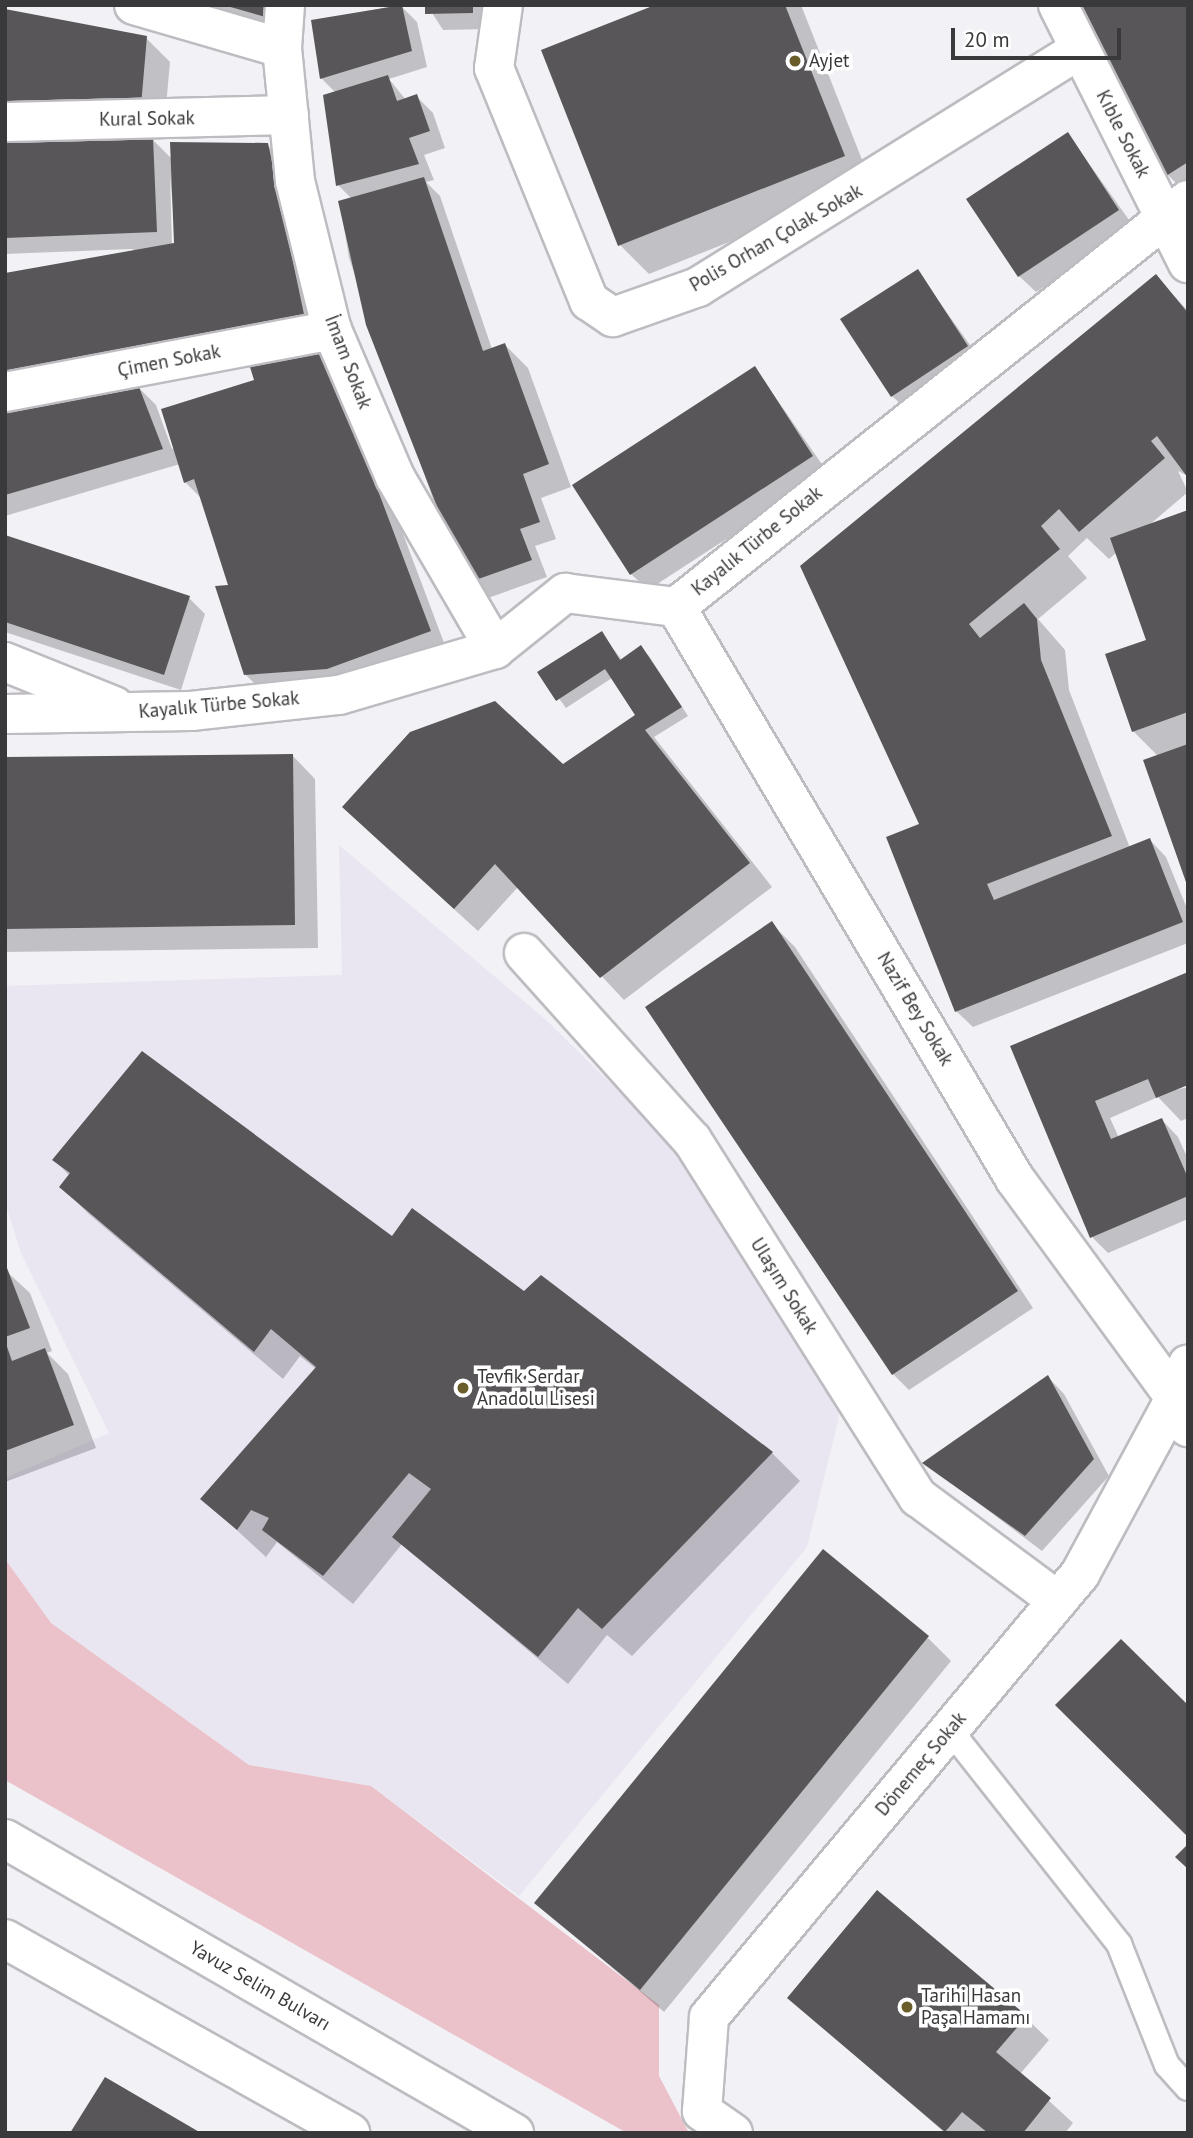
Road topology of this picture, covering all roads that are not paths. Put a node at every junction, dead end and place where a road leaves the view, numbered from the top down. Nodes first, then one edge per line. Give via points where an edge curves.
1 (134, 5) edge
2 (285, 5) edge
3 (503, 5) edge
4 (1058, 5) edge
5 (282, 48) junction
6 (1080, 49) junction
7 (289, 115) junction
8 (5, 122) edge
9 (1176, 207) edge
10 (1188, 263) edge
11 (332, 330) junction
12 (5, 392) edge
13 (676, 607) junction
14 (495, 649) junction
15 (5, 663) edge
16 (128, 712) junction
17 (5, 715) edge
18 (524, 953) dead end
19 (1185, 1398) edge
20 (1058, 1601) junction
21 (950, 1730) junction
22 (5, 1839) edge
23 (5, 1939) edge
24 (1188, 2088) edge
25 (350, 2133) edge
26 (514, 2133) edge
27 (733, 2133) edge

1 - 5 street
2 - 5 street, İmam Sokak
3 - 6 street, Polis Orhan Çolak Sokak via 494,68 589,301 613,317 698,287
4 - 6 street, Kıble Sokak
5 - 7 street, İmam Sokak
6 - 9 street, Kıble Sokak
7 - 8 street, Kural Sokak
7 - 11 street, İmam Sokak via 295,181
9 - 10 street, Kıble Sokak
9 - 13 street, Kayalık Türbe Sokak
11 - 12 street, Çimen Sokak
11 - 14 street, İmam Sokak via 396,477
13 - 14 street, Kayalık Türbe Sokak via 565,593
13 - 19 street, Nazif Bey Sokak via 1015,1179
14 - 16 street, Kayalık Türbe Sokak via 339,695
15 - 16 street
16 - 17 street, Kayalık Türbe Sokak
18 - 20 street, Ulaşım Sokak via 692,1140 918,1497
19 - 20 street, Dönemeç Sokak via 1080,1574
20 - 21 street, Dönemeç Sokak
21 - 24 lane via 1119,1944 1167,2065
21 - 27 street, Dönemeç Sokak via 709,2017 702,2111
22 - 26 street, Yavuz Selim Bulvarı
23 - 25 street

